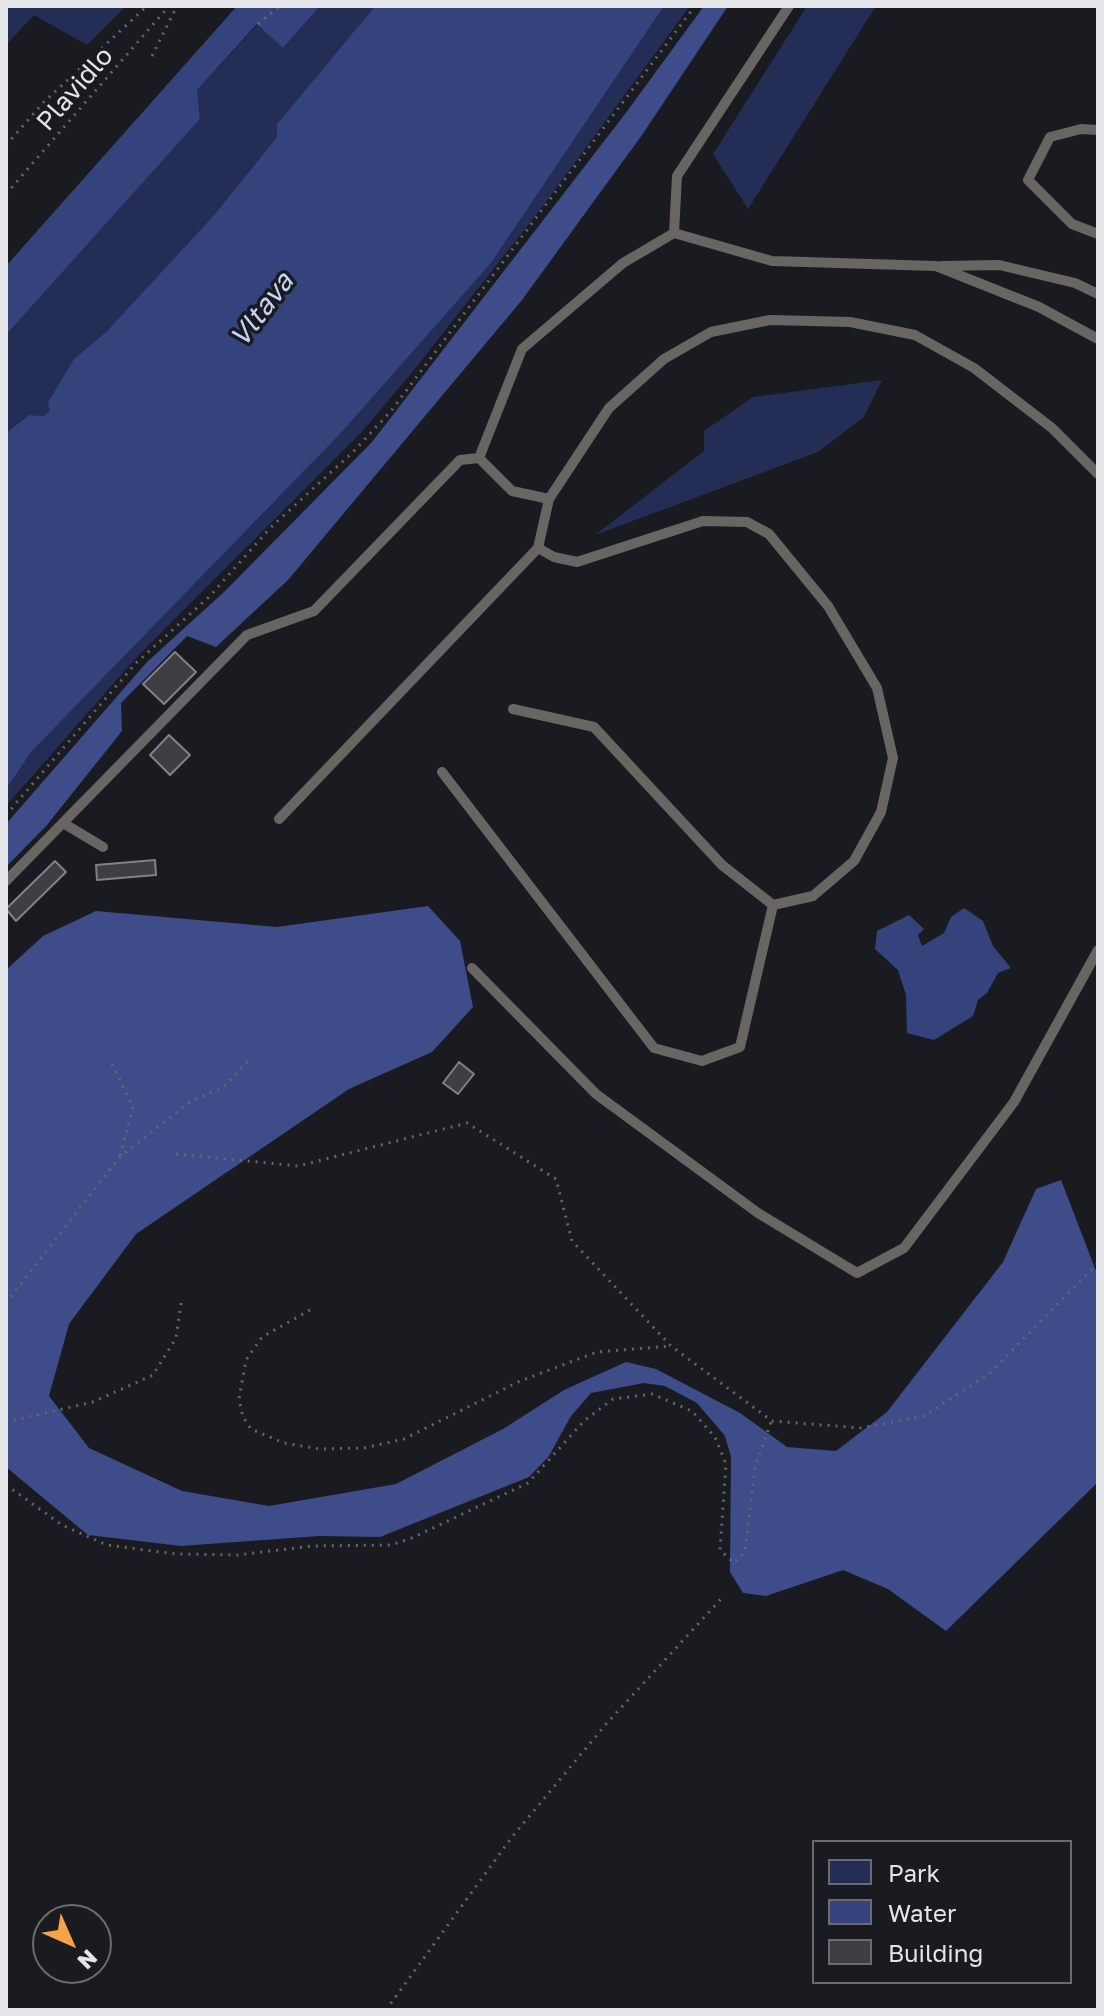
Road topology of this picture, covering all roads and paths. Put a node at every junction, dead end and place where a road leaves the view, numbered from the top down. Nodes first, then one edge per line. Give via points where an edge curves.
1 (147, 6) edge
2 (169, 6) edge
3 (177, 6) edge
4 (280, 6) edge
5 (695, 6) edge
6 (789, 6) edge
7 (258, 24) dead end
8 (152, 56) dead end
9 (1098, 130) edge
10 (6, 145) edge
11 (6, 194) edge
12 (674, 233) junction
13 (1098, 234) edge
14 (936, 266) junction
15 (1098, 294) edge
16 (1098, 339) edge
17 (479, 458) junction
18 (1098, 474) edge
19 (549, 499) junction
20 (538, 548) junction
21 (513, 709) dead end
22 (442, 772) dead end
23 (6, 815) edge
24 (279, 819) dead end
25 (63, 823) junction
26 (103, 847) dead end
27 (6, 881) edge
28 (773, 905) junction
29 (1098, 950) edge
30 (472, 968) dead end
31 (251, 1058) dead end
32 (112, 1064) dead end
33 (176, 1154) dead end
34 (119, 1158) junction
35 (1098, 1263) edge
36 (182, 1297) dead end
37 (6, 1303) edge
38 (310, 1310) dead end
39 (671, 1346) junction
40 (772, 1421) junction
41 (6, 1422) edge
42 (6, 1485) edge
43 (721, 1599) dead end
44 (386, 2010) edge

1 - 10 path
2 - 11 path, Plavidlo
3 - 8 path
4 - 7 path
5 - 23 path via 391,411 270,528 210,596 136,663
6 - 12 lane via 677,176
9 - 13 lane via 1050,137 1028,180 1072,224
12 - 14 lane via 772,261
12 - 17 lane via 623,263 522,349
14 - 15 lane via 999,265 1075,283
14 - 16 lane via 1039,307
17 - 19 lane via 512,491
17 - 25 lane via 460,460 314,611 247,635
18 - 19 lane via 1052,428 974,368 915,335 850,322 770,320 711,332 664,359 609,408
19 - 20 lane
20 - 24 lane
20 - 28 lane via 577,562 703,521 747,522 769,534 828,606 877,688 893,758 881,812 854,861 813,896
21 - 28 lane via 594,727 722,865
22 - 28 lane via 654,1048 702,1061 740,1047
25 - 26 lane
25 - 27 lane
29 - 30 lane via 1014,1102 904,1248 857,1273 758,1213 596,1094
31 - 34 path via 222,1088 191,1101
32 - 34 path via 133,1107
33 - 39 path via 298,1166 467,1123 556,1179 572,1241
34 - 37 path
35 - 40 path via 989,1374 924,1416 861,1428
36 - 41 path via 176,1338 153,1375 93,1402
38 - 39 path via 262,1337 246,1360 239,1399 251,1429 284,1443 320,1449 364,1448 404,1439 520,1381 597,1352
39 - 40 path
40 - 42 path via 755,1467 745,1552 734,1563 720,1550 726,1464 715,1437 692,1411 652,1394 613,1399 584,1421 528,1483 391,1545 312,1546 238,1555 107,1545 62,1525
43 - 44 path via 512,1837

